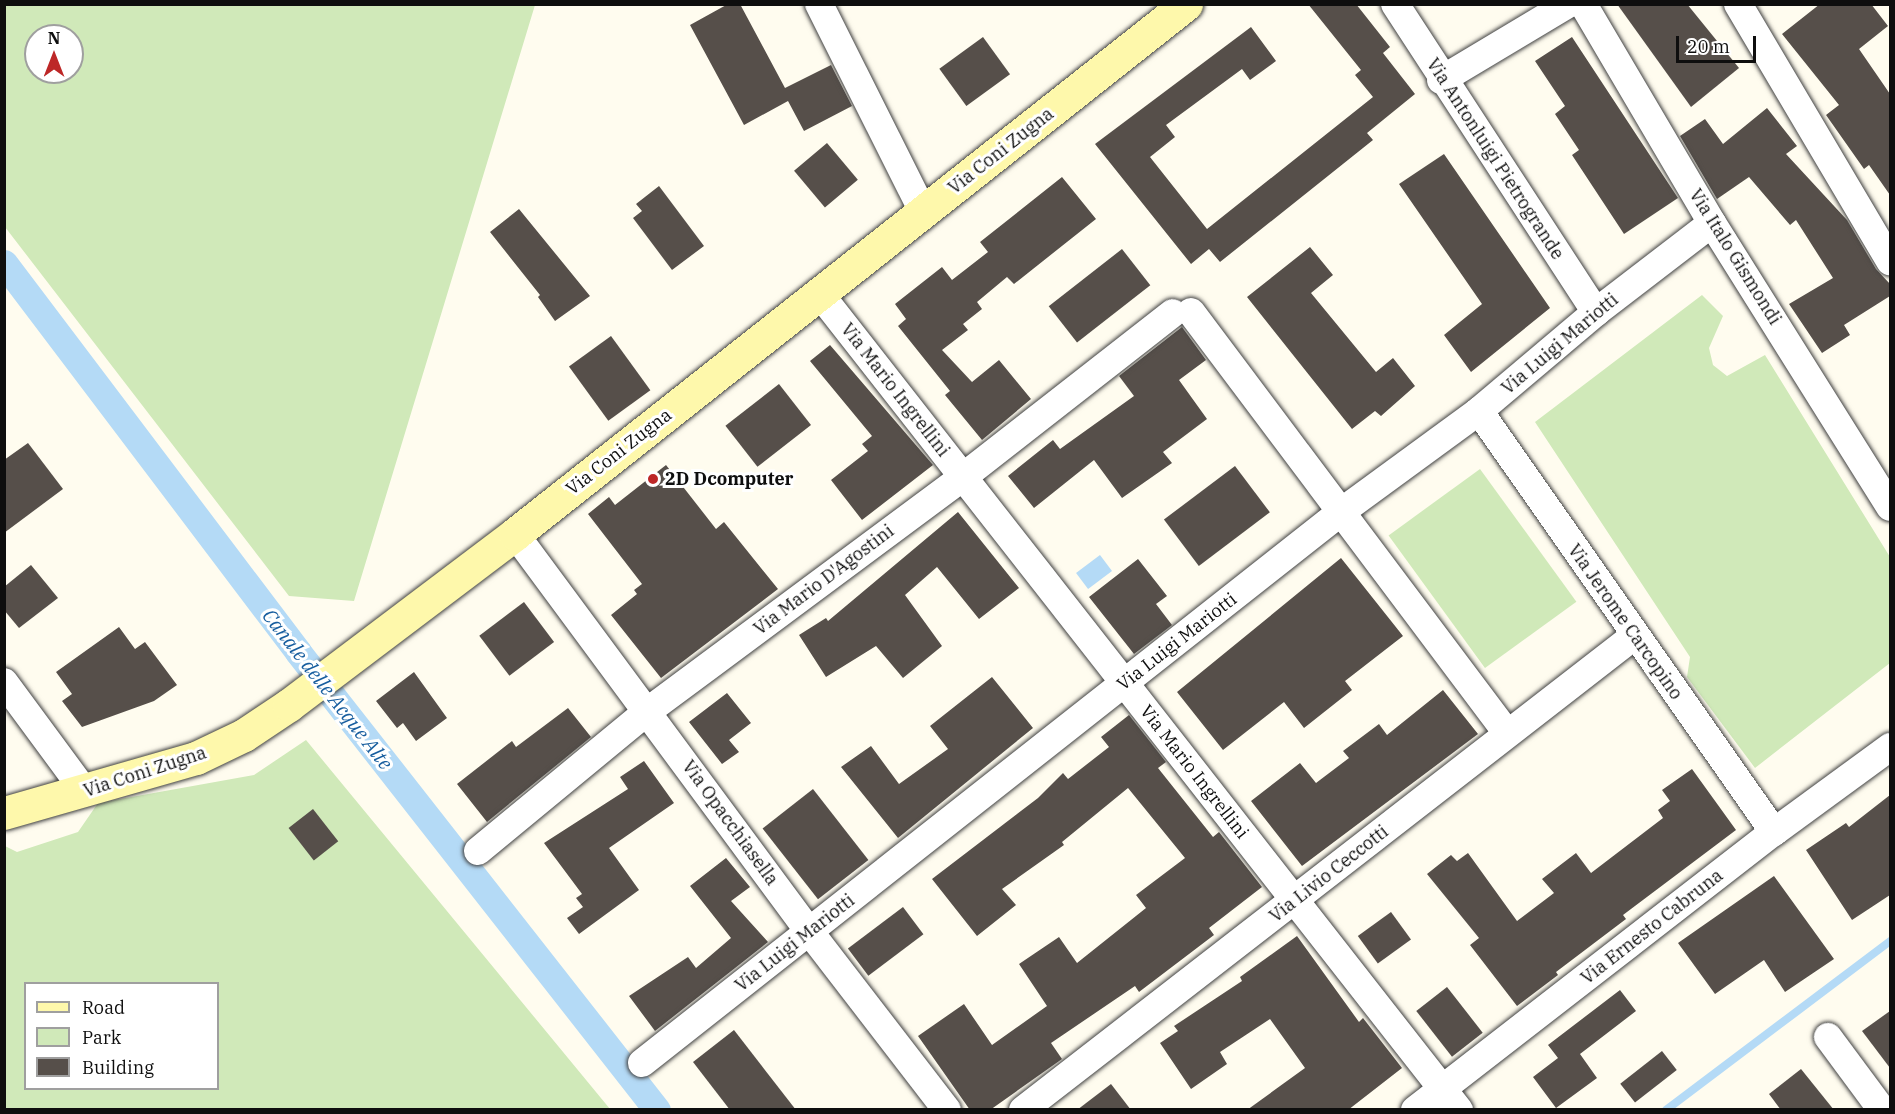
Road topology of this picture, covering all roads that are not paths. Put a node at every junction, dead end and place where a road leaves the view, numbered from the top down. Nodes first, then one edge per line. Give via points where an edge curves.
1 (819, 4) edge
2 (1186, 4) edge
3 (1395, 4) edge
4 (1568, 4) edge
5 (1583, 4) edge
6 (1738, 4) edge
7 (1441, 80) junction
8 (923, 212) junction
9 (1712, 223) junction
10 (1890, 261) edge
11 (819, 293) junction
12 (1596, 312) junction
13 (1479, 411) junction
14 (963, 477) junction
15 (1890, 507) edge
16 (1341, 512) junction
17 (515, 534) junction
18 (1634, 636) junction
19 (4, 682) edge
20 (1125, 683) junction
21 (648, 711) junction
22 (1507, 733) junction
23 (1890, 747) edge
24 (84, 792) junction
25 (4, 813) edge
26 (1774, 832) junction
27 (478, 851) dead end
28 (1295, 900) junction
29 (809, 931) junction
30 (1828, 1037) dead end
31 (642, 1063) dead end
32 (1451, 1099) edge
33 (947, 1110) edge
34 (1023, 1110) edge
35 (1415, 1110) edge
36 (1882, 1110) edge

1 - 8 street
2 - 8 street, Via Coni Zugna
3 - 7 street, Via Antonluigi Pietrogrande
4 - 7 street
5 - 9 street, Via Italo Gismondi
6 - 10 street
7 - 12 street, Via Antonluigi Pietrogrande
8 - 11 street, Via Coni Zugna
9 - 12 street, Via Luigi Mariotti
9 - 15 street, Via Italo Gismondi
11 - 14 street, Via Mario Ingrellini
11 - 17 street, Via Coni Zugna
12 - 13 street, Via Luigi Mariotti
13 - 16 street, Via Luigi Mariotti
13 - 18 street, Via Jerome Carcopino
14 - 16 street, Via Mario D'Agostini via 1182,312
14 - 20 street, Via Mario Ingrellini
14 - 21 street, Via Mario D'Agostini
16 - 20 street, Via Luigi Mariotti
16 - 22 street
17 - 21 street, Via Opacchiasella
17 - 24 street, Via Coni Zugna via 366,650 244,735 196,758
18 - 22 street, Via Livio Ceccotti
18 - 26 street, Via Jerome Carcopino
19 - 24 street
20 - 28 street, Via Mario Ingrellini
20 - 29 street, Via Luigi Mariotti
21 - 27 street, Via Mario D'Agostini
21 - 29 street, Via Opacchiasella
22 - 28 street, Via Livio Ceccotti
23 - 26 street, Via Ernesto Cabruna
24 - 25 street, Via Coni Zugna
26 - 32 street, Via Ernesto Cabruna
28 - 32 street, Via Mario Ingrellini
28 - 34 street, Via Livio Ceccotti
29 - 31 street, Via Luigi Mariotti
29 - 33 street, Via Opacchiasella
30 - 36 street
32 - 35 street, Via Ernesto Cabruna

